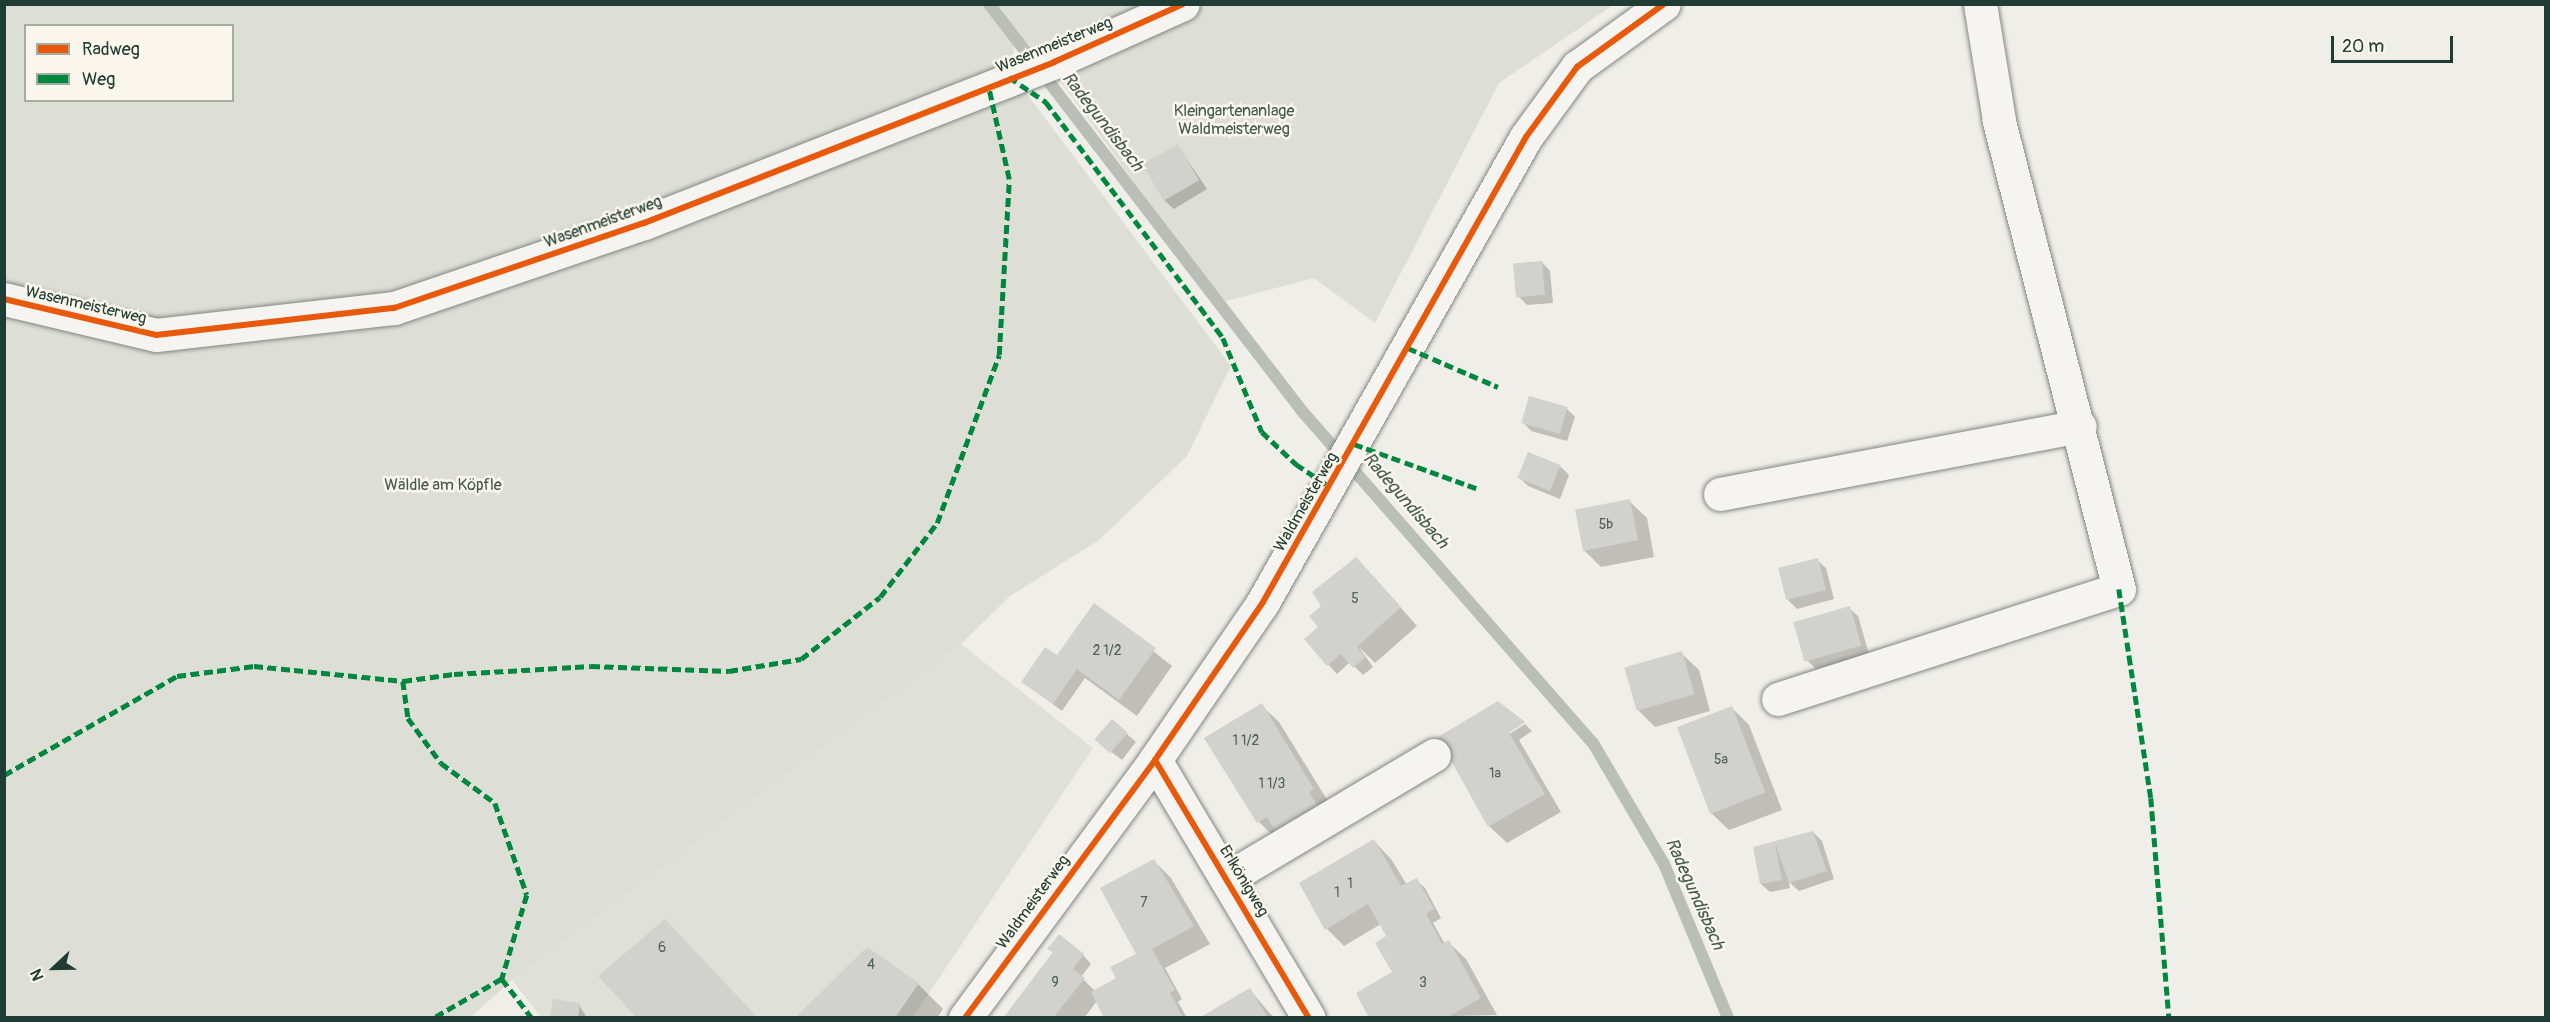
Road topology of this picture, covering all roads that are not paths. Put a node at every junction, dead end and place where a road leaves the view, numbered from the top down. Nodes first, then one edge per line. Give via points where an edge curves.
1 (1183, 4) edge
2 (1664, 4) edge
3 (1980, 4) edge
4 (4, 299) edge
5 (2080, 426) junction
6 (1720, 494) dead end
7 (1778, 699) dead end
8 (1434, 755) dead end
9 (1155, 759) junction
10 (1226, 879) junction
11 (965, 1017) edge
12 (1309, 1017) edge

1 - 4 street, Wasenmeisterweg via 1054,62 644,223 394,308 156,335
2 - 9 street, Waldmeisterweg via 1577,67 1526,137 1263,602
3 - 5 street via 1999,120
5 - 6 street
5 - 7 street via 2119,589
8 - 10 street
9 - 10 street, Erlkönigweg
9 - 11 street, Waldmeisterweg
10 - 12 street, Erlkönigweg

